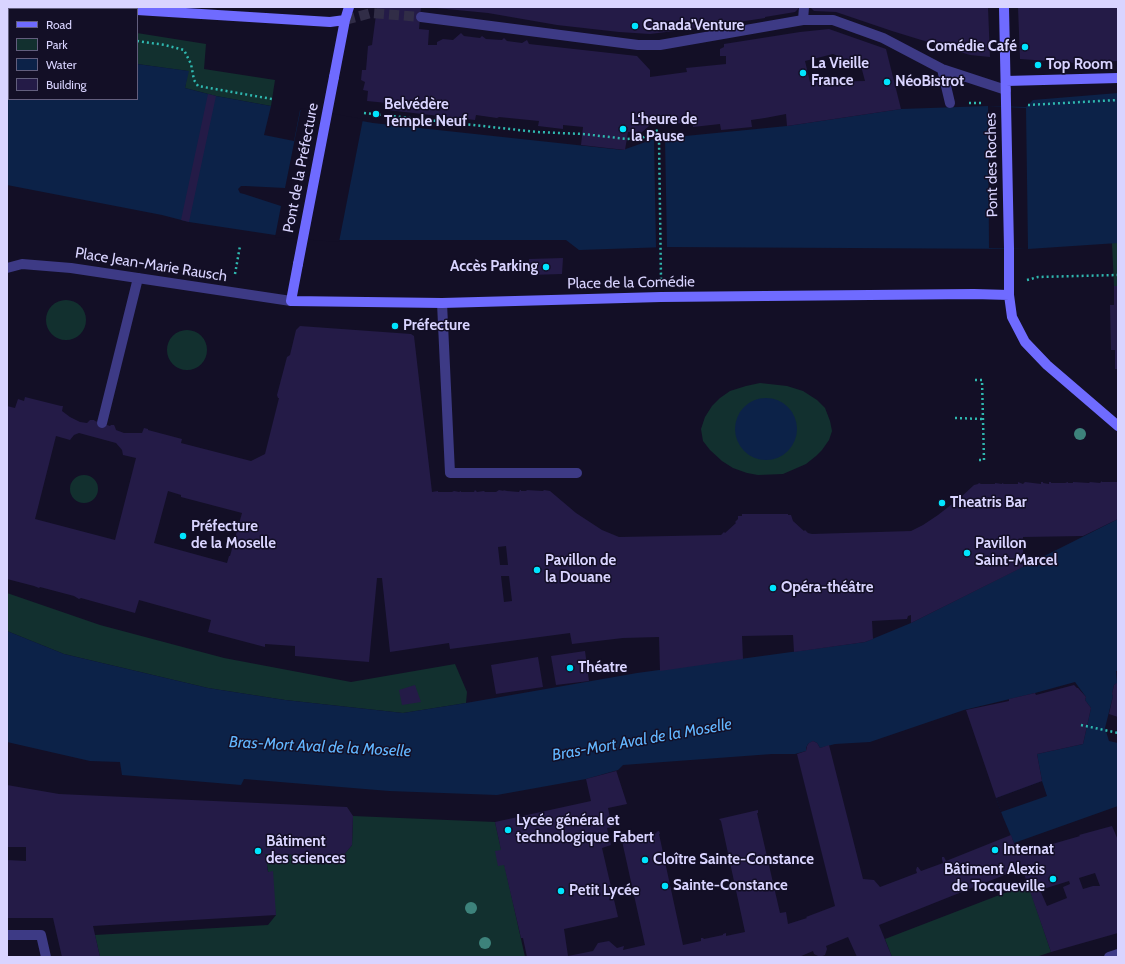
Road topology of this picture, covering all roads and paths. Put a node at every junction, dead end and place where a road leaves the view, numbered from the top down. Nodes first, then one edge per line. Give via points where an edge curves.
1 (78, 7) edge
2 (349, 7) edge
3 (804, 7) edge
4 (1004, 7) edge
5 (98, 8) edge
6 (138, 10) edge
7 (421, 18) tunnel mouth
8 (345, 20) junction
9 (803, 20) junction
10 (138, 41) edge
11 (942, 69) junction
12 (1118, 78) edge
13 (1006, 85) junction
14 (272, 99) dead end
15 (1118, 100) edge
16 (950, 103) dead end
17 (1028, 106) dead end
18 (364, 113) dead end
19 (240, 246) dead end
20 (7, 268) edge
21 (1118, 275) edge
22 (138, 278) junction
23 (1024, 281) dead end
24 (232, 292) junction
25 (1009, 295) junction
26 (661, 297) junction
27 (291, 301) junction
28 (442, 303) junction
29 (975, 380) dead end
30 (955, 418) dead end
31 (982, 419) junction
32 (102, 423) dead end
33 (1118, 426) edge
34 (976, 460) dead end
35 (577, 473) dead end
36 (1082, 724) dead end
37 (1118, 733) edge
38 (7, 935) edge
39 (1118, 954) edge
40 (46, 957) edge
41 (1109, 957) edge

1 - 5 street
2 - 8 street, Pont de la Préfecture
3 - 9 street
4 - 13 street, Pont des Roches
6 - 8 street via 330,22
7 - 9 street via 638,45 660,45
8 - 27 street, Pont de la Préfecture, bridge
9 - 11 street via 833,20 883,38
10 - 14 path via 184,50 198,86
11 - 13 street
11 - 16 street
12 - 13 street
13 - 25 street, Pont des Roches
15 - 17 path
18 - 26 path via 627,139 642,138 658,130
19 - 24 path
20 - 22 street, Place Jean-Marie Rausch via 22,264 45,265
21 - 23 path via 1038,278
22 - 24 street, Place Jean-Marie Rausch
22 - 32 street
24 - 27 street, Place Jean-Marie Rausch
25 - 26 street, Place de la Comédie
25 - 33 street via 1012,317 1025,342 1047,365
26 - 28 street, Place de la Comédie
27 - 28 street, Place de la Comédie
28 - 35 street via 450,473
29 - 31 path via 982,380
30 - 31 path
31 - 34 path via 984,460
36 - 37 path
38 - 40 street via 41,935
39 - 41 street

